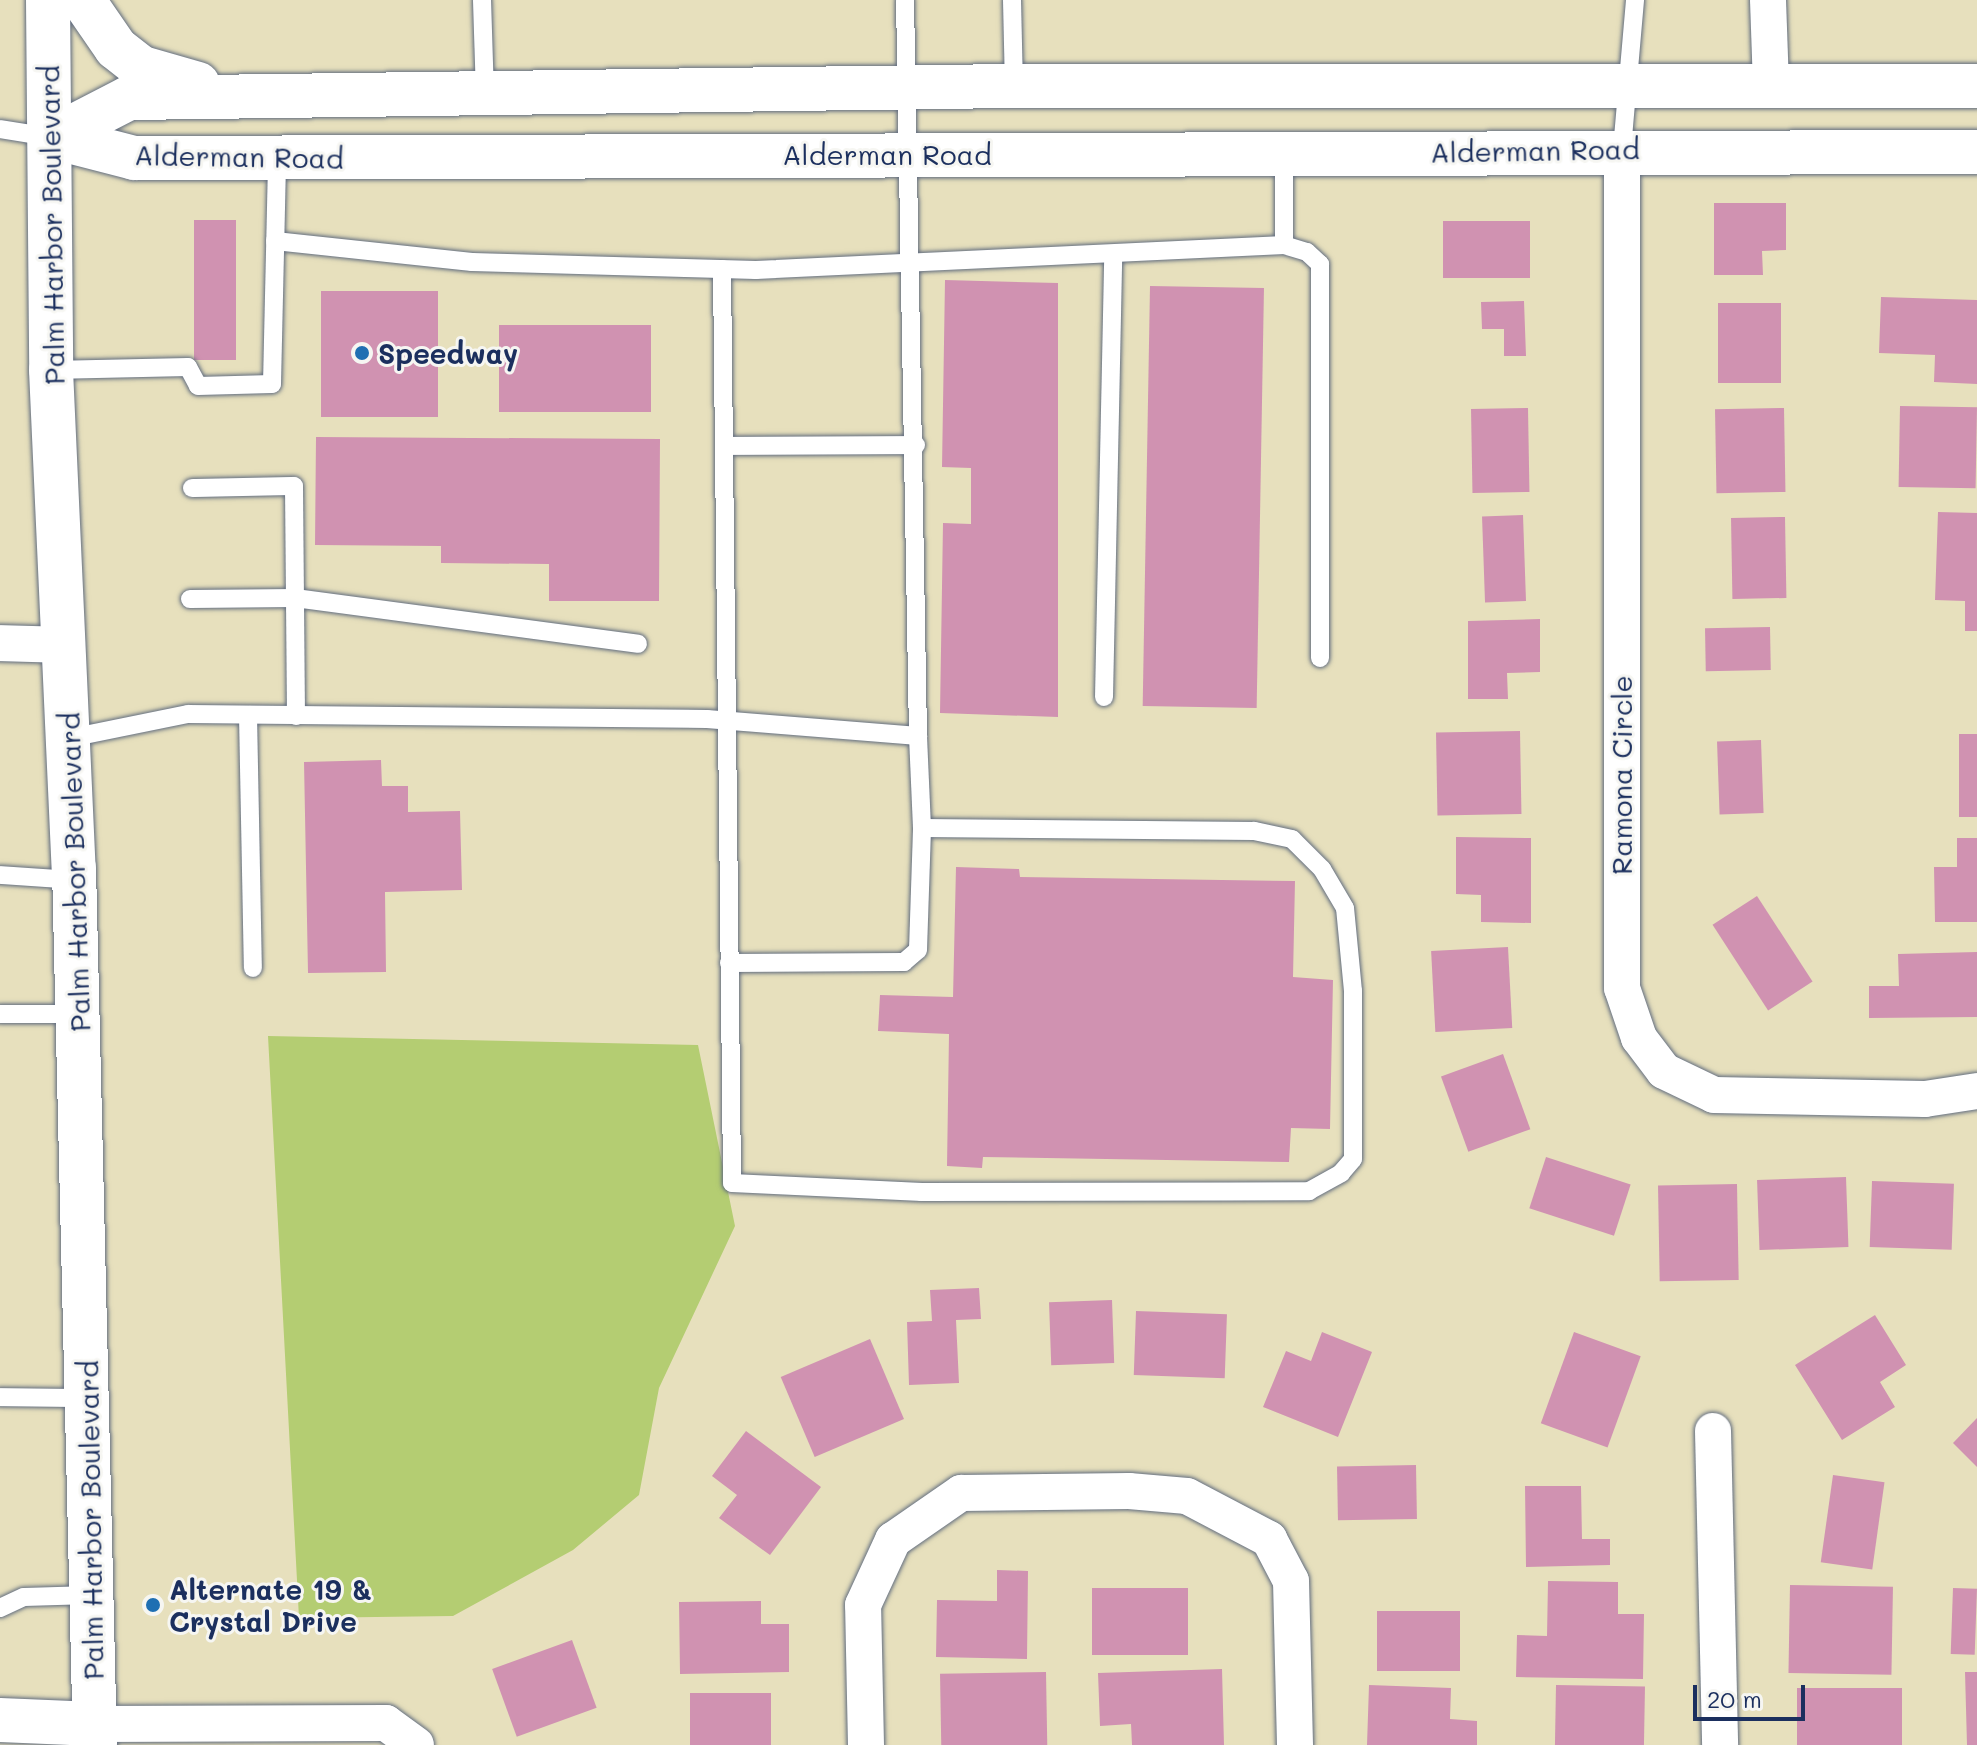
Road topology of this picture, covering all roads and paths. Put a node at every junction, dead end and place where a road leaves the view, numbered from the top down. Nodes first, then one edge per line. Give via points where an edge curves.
1 (48, 0) edge
2 (83, 0) edge
3 (482, 0) edge
4 (905, 0) edge
5 (1012, 0) edge
6 (1635, 0) edge
7 (1768, 0) edge
8 (1626, 85) junction
9 (1014, 86) junction
10 (1977, 86) edge
11 (911, 88) junction
12 (1771, 88) junction
13 (485, 93) junction
14 (239, 96) junction
15 (0, 129) edge
16 (53, 137) junction
17 (1622, 149) junction
18 (1977, 152) edge
19 (1284, 153) junction
20 (908, 154) junction
21 (277, 158) junction
22 (275, 241) junction
23 (1284, 245) junction
24 (1113, 254) junction
25 (913, 263) junction
26 (722, 269) junction
27 (51, 370) junction
28 (916, 445) junction
29 (724, 446) junction
30 (192, 488) dead end
31 (295, 598) junction
32 (190, 599) dead end
33 (0, 643) edge
34 (638, 644) dead end
35 (67, 645) junction
36 (1320, 658) dead end
37 (1104, 697) dead end
38 (248, 715) junction
39 (296, 716) junction
40 (727, 721) junction
41 (918, 736) junction
42 (70, 738) junction
43 (922, 828) junction
44 (0, 875) edge
45 (74, 880) junction
46 (729, 963) junction
47 (253, 968) dead end
48 (0, 1014) edge
49 (78, 1014) junction
50 (1977, 1091) edge
51 (0, 1397) edge
52 (87, 1398) junction
53 (1713, 1431) dead end
54 (91, 1595) junction
55 (0, 1608) edge
56 (0, 1720) edge
57 (95, 1735) edge
58 (416, 1745) edge
59 (866, 1745) edge
60 (1295, 1745) edge
61 (1720, 1745) edge

1 - 16 main road, Palm Harbor Boulevard
2 - 14 main road via 116,48 142,68
3 - 13 lane
4 - 11 lane
5 - 9 lane
6 - 8 lane
7 - 12 street
8 - 9 main road, Alderman Road
8 - 12 main road, Alderman Road
8 - 17 lane
9 - 11 main road, Alderman Road
10 - 12 main road, Alderman Road
11 - 13 main road, Alderman Road
11 - 20 lane
13 - 14 main road, Alderman Road
14 - 16 main road, Alderman Road via 129,98
15 - 16 lane
16 - 21 main road, Alderman Road via 134,158
16 - 27 main road, Palm Harbor Boulevard
17 - 18 main road, Alderman Road
17 - 19 main road, Alderman Road
17 - 50 street, Ramona Circle via 1622,988 1639,1038 1664,1071 1714,1095 1925,1099
19 - 20 main road, Alderman Road
19 - 23 lane
20 - 21 main road, Alderman Road
20 - 25 lane
21 - 22 lane
22 - 26 lane via 472,262
22 - 27 lane via 272,384 198,386 188,367
23 - 24 lane
23 - 36 lane via 1320,264
24 - 25 lane
24 - 37 lane
25 - 26 lane
25 - 28 lane
26 - 29 lane
27 - 35 main road, Palm Harbor Boulevard
28 - 29 lane
28 - 41 lane
29 - 40 lane
30 - 31 lane via 294,486
31 - 32 lane
31 - 34 lane
31 - 39 lane
33 - 35 street
35 - 42 main road, Palm Harbor Boulevard
38 - 39 lane
38 - 42 lane via 188,714
38 - 47 lane
39 - 40 lane
40 - 41 lane
40 - 46 lane
41 - 43 lane
42 - 45 main road, Palm Harbor Boulevard
43 - 46 lane via 918,950 904,962
43 - 46 lane via 1254,831 1292,839 1345,908 1353,1159 1309,1191 922,1192 732,1183
44 - 45 lane
45 - 49 main road, Palm Harbor Boulevard
48 - 49 lane
49 - 52 main road, Palm Harbor Boulevard
51 - 52 lane
52 - 54 main road, Palm Harbor Boulevard
53 - 61 street
54 - 55 lane via 24,1597
54 - 57 main road, Palm Harbor Boulevard
56 - 57 main road
57 - 58 street via 386,1723
59 - 60 street via 863,1605 893,1540 961,1493 1129,1491 1187,1496 1269,1539 1291,1581

